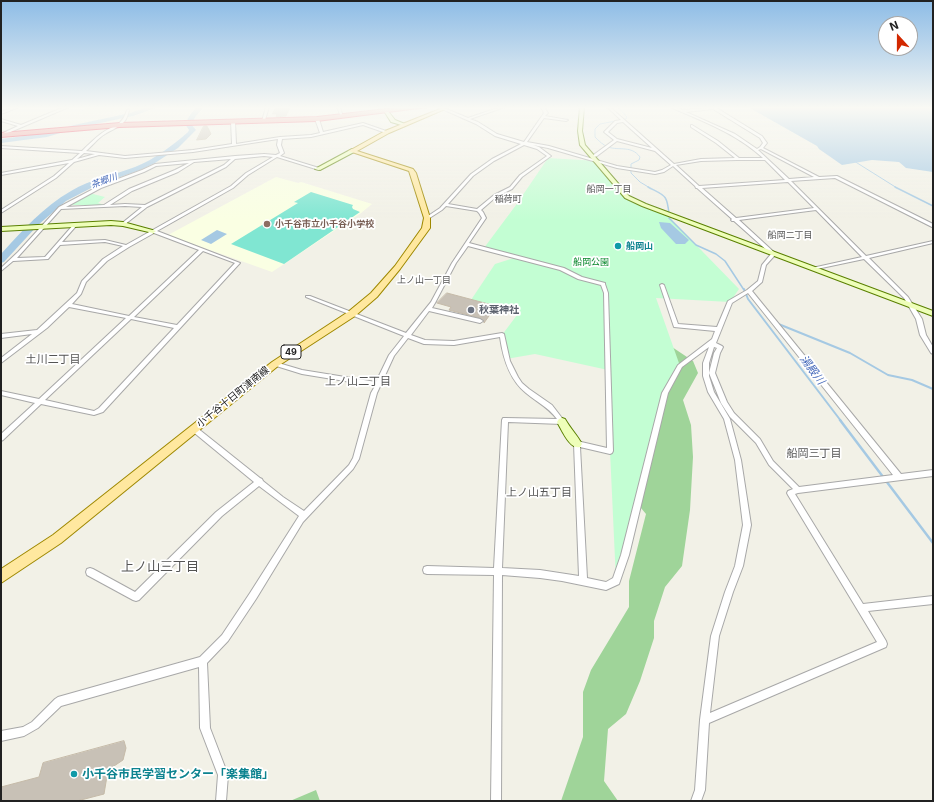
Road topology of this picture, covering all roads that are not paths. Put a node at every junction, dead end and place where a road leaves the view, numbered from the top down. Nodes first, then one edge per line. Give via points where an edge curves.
1 (91, 144) edge
2 (238, 144) edge
3 (279, 144) edge
4 (364, 144) edge
5 (525, 144) edge
6 (526, 144) edge
7 (528, 144) edge
8 (583, 144) edge
9 (610, 144) edge
10 (633, 144) edge
11 (650, 144) edge
12 (720, 144) edge
13 (748, 144) edge
14 (764, 144) edge
15 (234, 145) joint
16 (1, 147) edge
17 (761, 148) junction
18 (755, 149) junction
19 (352, 151) junction
20 (658, 151) junction
21 (83, 152) junction
22 (100, 155) junction
23 (277, 156) junction
24 (235, 157) junction
25 (595, 159) junction
26 (766, 159) junction
27 (740, 160) junction
28 (73, 161) junction
29 (194, 161) junction
30 (674, 165) junction
31 (318, 169) joint
32 (1, 174) edge
33 (819, 179) junction
34 (789, 181) junction
35 (697, 187) junction
36 (445, 205) junction
37 (105, 206) junction
38 (146, 206) junction
39 (60, 208) junction
40 (817, 209) junction
41 (478, 210) junction
42 (1, 212) edge
43 (427, 218) junction
44 (733, 220) junction
45 (123, 224) junction
46 (75, 225) junction
47 (43, 226) junction
48 (933, 226) edge
49 (1, 229) edge
50 (153, 231) junction
51 (933, 242) edge
52 (59, 244) junction
53 (467, 244) junction
54 (127, 246) junction
55 (202, 250) junction
56 (774, 254) junction
57 (866, 257) junction
58 (12, 260) junction
59 (1, 270) edge
60 (814, 270) junction
61 (662, 285) dead end
62 (749, 291) junction
63 (308, 297) dead end
64 (68, 305) junction
65 (912, 307) junction
66 (428, 309) junction
67 (351, 313) junction
68 (933, 314) edge
69 (128, 318) junction
70 (480, 321) dead end
71 (177, 327) junction
72 (718, 329) junction
73 (38, 332) junction
74 (1, 336) edge
75 (406, 336) junction
76 (713, 342) junction
77 (933, 352) edge
78 (1, 361) edge
79 (275, 364) junction
80 (378, 384) junction
81 (1, 393) edge
82 (41, 401) junction
83 (562, 422) junction
84 (194, 429) junction
85 (1, 438) edge
86 (577, 444) junction
87 (933, 473) edge
88 (899, 477) junction
89 (260, 481) junction
90 (798, 490) junction
91 (304, 515) junction
92 (427, 570) dead end
93 (498, 571) junction
94 (90, 572) dead end
95 (1, 577) edge
96 (583, 580) junction
97 (933, 600) edge
98 (862, 608) junction
99 (203, 661) junction
100 (705, 720) junction
101 (1, 736) edge
102 (221, 801) edge
103 (496, 801) edge
104 (696, 801) edge

1 - 21 street
2 - 15 street
3 - 23 street via 282,153
4 - 19 main road
5 - 36 street via 493,160 472,175
6 - 41 street via 538,148 549,156 548,158 521,176 511,188 495,196
7 - 25 street
8 - 25 street
9 - 25 street
10 - 20 street
11 - 20 street
12 - 27 street
13 - 18 street
14 - 17 street
15 - 22 street via 125,157
16 - 21 street
17 - 18 street
17 - 33 street
18 - 26 street
19 - 31 street
19 - 43 main road via 411,170
20 - 30 street
21 - 22 street
21 - 28 street
22 - 28 street
23 - 24 street
23 - 31 street
23 - 50 street via 247,174 232,187
24 - 29 street
24 - 38 street via 225,166
25 - 30 street via 632,170 655,173
25 - 56 street via 627,197
26 - 27 street
26 - 34 street
27 - 30 street via 701,160
28 - 32 street
28 - 42 street via 55,177
29 - 37 street via 182,169 118,196
29 - 39 street via 155,164 100,187
30 - 35 street
33 - 34 street
33 - 48 street via 836,177
34 - 35 street
34 - 40 street
35 - 44 street
36 - 41 street
36 - 43 street
37 - 38 street
37 - 39 street
38 - 45 street
39 - 47 street
40 - 44 street
40 - 57 street
41 - 53 street via 484,218
43 - 67 main road, 小千谷十日町津南線 / 49 via 426,228 400,263 374,294
44 - 56 street
45 - 46 street
45 - 50 street
46 - 47 street
46 - 52 street
47 - 49 street
47 - 58 street
50 - 54 street
50 - 55 street
51 - 57 street
52 - 54 street via 105,241
52 - 58 street via 46,258
53 - 66 street
53 - 86 street via 562,269 580,278 604,284 610,451
54 - 64 street via 93,271 79,294
55 - 69 street
55 - 71 street via 238,263
56 - 60 street
56 - 62 street via 764,265 760,282
57 - 60 street
57 - 65 street via 906,297
58 - 59 street
60 - 65 street
61 - 72 street via 676,326
62 - 72 street via 730,302
62 - 88 street
63 - 67 street
64 - 69 street
64 - 73 street
65 - 68 street
65 - 77 street
66 - 70 street
66 - 75 street
67 - 75 street
67 - 79 main road, 小千谷十日町津南線 / 49
69 - 71 street
69 - 82 street
71 - 82 street via 100,410 94,413
72 - 76 street
73 - 74 street
73 - 78 street
75 - 80 street via 392,355
75 - 83 street via 424,342 454,343 502,335 506,359 521,385 551,408
76 - 90 street via 720,347 712,373 724,402 732,415 758,441 770,463
76 - 96 street via 680,366 665,393 625,555 616,581 606,586
76 - 100 street via 706,363 706,376 716,402 727,418 738,460 747,525 740,566 715,636
79 - 80 street via 302,372
79 - 84 main road, 小千谷十日町津南線 / 49
80 - 91 street via 356,460
81 - 82 street
82 - 85 street
83 - 86 street
83 - 93 street via 505,420
84 - 89 street
84 - 95 main road, 小千谷十日町津南線 / 49 via 56,539
86 - 96 street
87 - 88 street
88 - 90 street
89 - 91 street
89 - 94 street via 219,514 136,597
90 - 98 street via 790,493
91 - 99 street via 225,638
92 - 93 street
93 - 96 street
93 - 103 street
97 - 98 street
98 - 100 street via 883,644
99 - 101 street via 58,702 35,725 24,731
99 - 102 street via 206,728 223,775
100 - 104 street via 700,790

